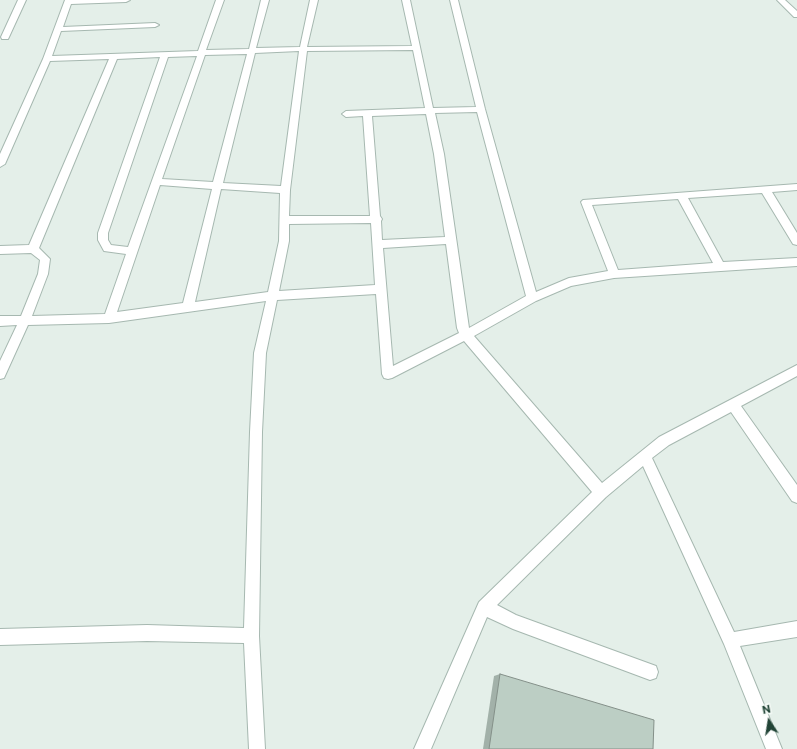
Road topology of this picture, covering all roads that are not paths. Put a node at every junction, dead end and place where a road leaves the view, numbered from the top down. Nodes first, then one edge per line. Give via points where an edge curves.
1 (22, 0) edge
2 (126, 0) edge
3 (220, 0) edge
4 (265, 0) edge
5 (314, 0) edge
6 (406, 0) edge
7 (454, 0) edge
8 (781, 0) edge
9 (69, 1) edge
10 (797, 15) edge
11 (155, 25) dead end
12 (58, 29) junction
13 (5, 36) dead end
14 (416, 48) junction
15 (303, 49) junction
16 (251, 51) junction
17 (201, 52) junction
18 (165, 54) junction
19 (114, 56) junction
20 (47, 59) junction
21 (481, 109) junction
22 (430, 111) junction
23 (367, 113) junction
24 (346, 114) dead end
25 (0, 164) edge
26 (156, 182) junction
27 (217, 187) junction
28 (797, 187) edge
29 (765, 189) junction
30 (285, 190) junction
31 (681, 195) junction
32 (376, 219) junction
33 (284, 220) junction
34 (451, 240) junction
35 (797, 241) edge
36 (378, 244) junction
37 (33, 249) junction
38 (0, 250) edge
39 (131, 251) junction
40 (797, 262) edge
41 (720, 266) junction
42 (614, 274) junction
43 (382, 289) junction
44 (271, 296) junction
45 (532, 298) junction
46 (188, 307) junction
47 (109, 318) junction
48 (25, 320) junction
49 (0, 321) edge
50 (466, 335) junction
51 (797, 370) edge
52 (0, 374) edge
53 (733, 404) junction
54 (645, 457) junction
55 (601, 492) junction
56 (797, 496) edge
57 (484, 607) junction
58 (797, 629) edge
59 (251, 636) junction
60 (0, 637) edge
61 (730, 640) junction
62 (650, 672) dead end
63 (257, 749) edge
64 (422, 749) edge
65 (774, 749) edge

1 - 13 street
2 - 9 street
3 - 17 street
4 - 16 street
5 - 15 street
6 - 14 street
7 - 21 street
8 - 10 street
9 - 12 street
11 - 12 street
12 - 20 street
14 - 15 street
14 - 22 street
15 - 16 street
15 - 30 street
16 - 17 street
16 - 27 street
17 - 18 street
17 - 26 street
18 - 19 street
18 - 39 street via 103,233 103,240 108,248
19 - 20 street
19 - 37 street
20 - 25 street
21 - 22 street
21 - 45 street
22 - 23 street
22 - 34 street
23 - 24 street
23 - 32 street
26 - 27 street
26 - 39 street
27 - 30 street
27 - 46 street
28 - 29 street
29 - 31 street
29 - 35 street
30 - 33 street
31 - 41 street
31 - 42 street via 586,202
32 - 33 street
32 - 36 street
33 - 44 street via 284,241
34 - 36 street
34 - 50 street
36 - 43 street
37 - 38 street
37 - 48 street via 45,259 43,274
39 - 47 street
40 - 41 street
41 - 42 street
42 - 45 street via 569,282
43 - 44 street
43 - 50 street via 388,374
44 - 46 street
44 - 59 street via 260,353
45 - 50 street
46 - 47 street
47 - 48 street
48 - 49 street
48 - 52 street
50 - 55 street
51 - 53 street
53 - 54 street via 664,441
53 - 56 street
54 - 55 street
54 - 61 street
55 - 57 street
57 - 62 street via 514,621
57 - 64 street
58 - 61 street
59 - 60 street via 147,633
59 - 63 street
61 - 65 street

